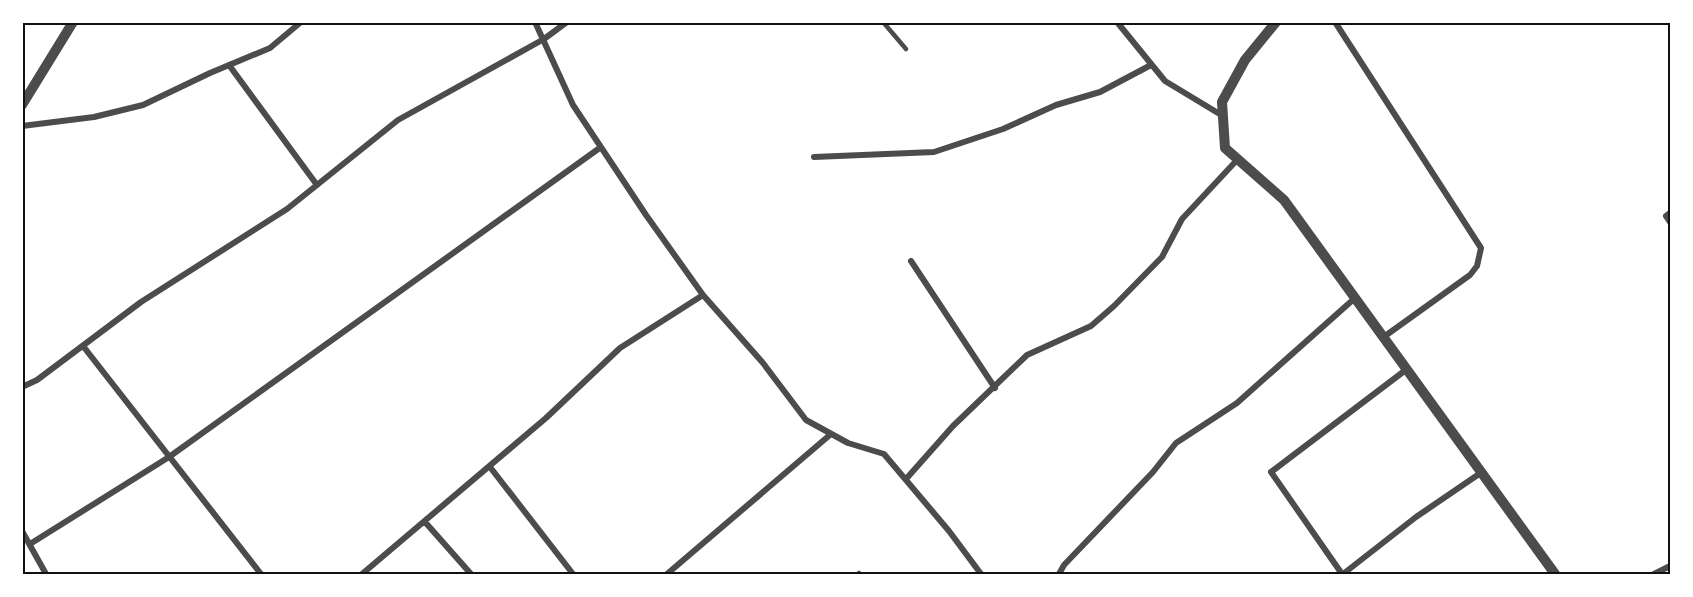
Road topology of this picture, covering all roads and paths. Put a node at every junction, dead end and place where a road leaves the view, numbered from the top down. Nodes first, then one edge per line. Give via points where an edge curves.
1 (73, 22) edge
2 (301, 22) edge
3 (536, 22) edge
4 (567, 22) edge
5 (883, 22) edge
6 (1117, 22) edge
7 (1276, 22) edge
8 (1335, 22) edge
9 (544, 39) junction
10 (906, 49) dead end
11 (229, 65) junction
12 (1151, 65) junction
13 (22, 105) edge
14 (1223, 116) junction
15 (22, 126) edge
16 (601, 147) junction
17 (814, 157) dead end
18 (1237, 160) junction
19 (317, 185) junction
20 (1671, 213) edge
21 (1671, 222) edge
22 (911, 261) dead end
23 (703, 295) junction
24 (1356, 297) junction
25 (1385, 336) junction
26 (83, 346) junction
27 (1407, 369) junction
28 (22, 387) edge
29 (995, 388) junction
30 (831, 434) junction
31 (169, 457) junction
32 (490, 467) junction
33 (1482, 472) junction
34 (906, 479) junction
35 (425, 522) junction
36 (22, 531) edge
37 (30, 544) junction
38 (1671, 566) edge
39 (46, 574) edge
40 (261, 574) edge
41 (362, 574) edge
42 (471, 574) edge
43 (573, 574) edge
44 (667, 574) edge
45 (981, 574) edge
46 (1059, 574) edge
47 (1342, 574) edge
48 (1555, 574) edge
49 (1654, 574) edge

1 - 13 street
2 - 11 street via 270,48
3 - 9 street
4 - 9 street
5 - 10 lane
6 - 12 street
7 - 14 street via 1245,60 1222,102
8 - 25 street via 1480,248 1477,266 1470,275
9 - 16 street via 573,105
9 - 19 street via 398,120
11 - 15 street via 143,105 94,117
11 - 19 street
12 - 14 street via 1164,81
12 - 17 street via 1100,92 1056,105 944,150
14 - 18 street via 1225,148
16 - 23 street
16 - 31 street
18 - 24 street via 1284,200
18 - 29 street via 1182,219 1161,257 1114,306 1091,326 1027,355
19 - 26 street
20 - 21 street via 1666,216
22 - 29 street
23 - 30 street via 763,363 806,420
23 - 32 street via 620,348
24 - 25 street
24 - 46 street via 1237,403 1176,443
25 - 27 street
26 - 28 street
26 - 31 street
27 - 33 street
27 - 47 street via 1271,472
29 - 34 street via 953,426
30 - 34 street via 884,453
30 - 44 street
31 - 37 street
31 - 40 street
32 - 35 street
32 - 43 street
33 - 47 street
33 - 48 street
34 - 45 street
35 - 41 street
35 - 42 street
36 - 37 street
37 - 39 street
38 - 49 street

